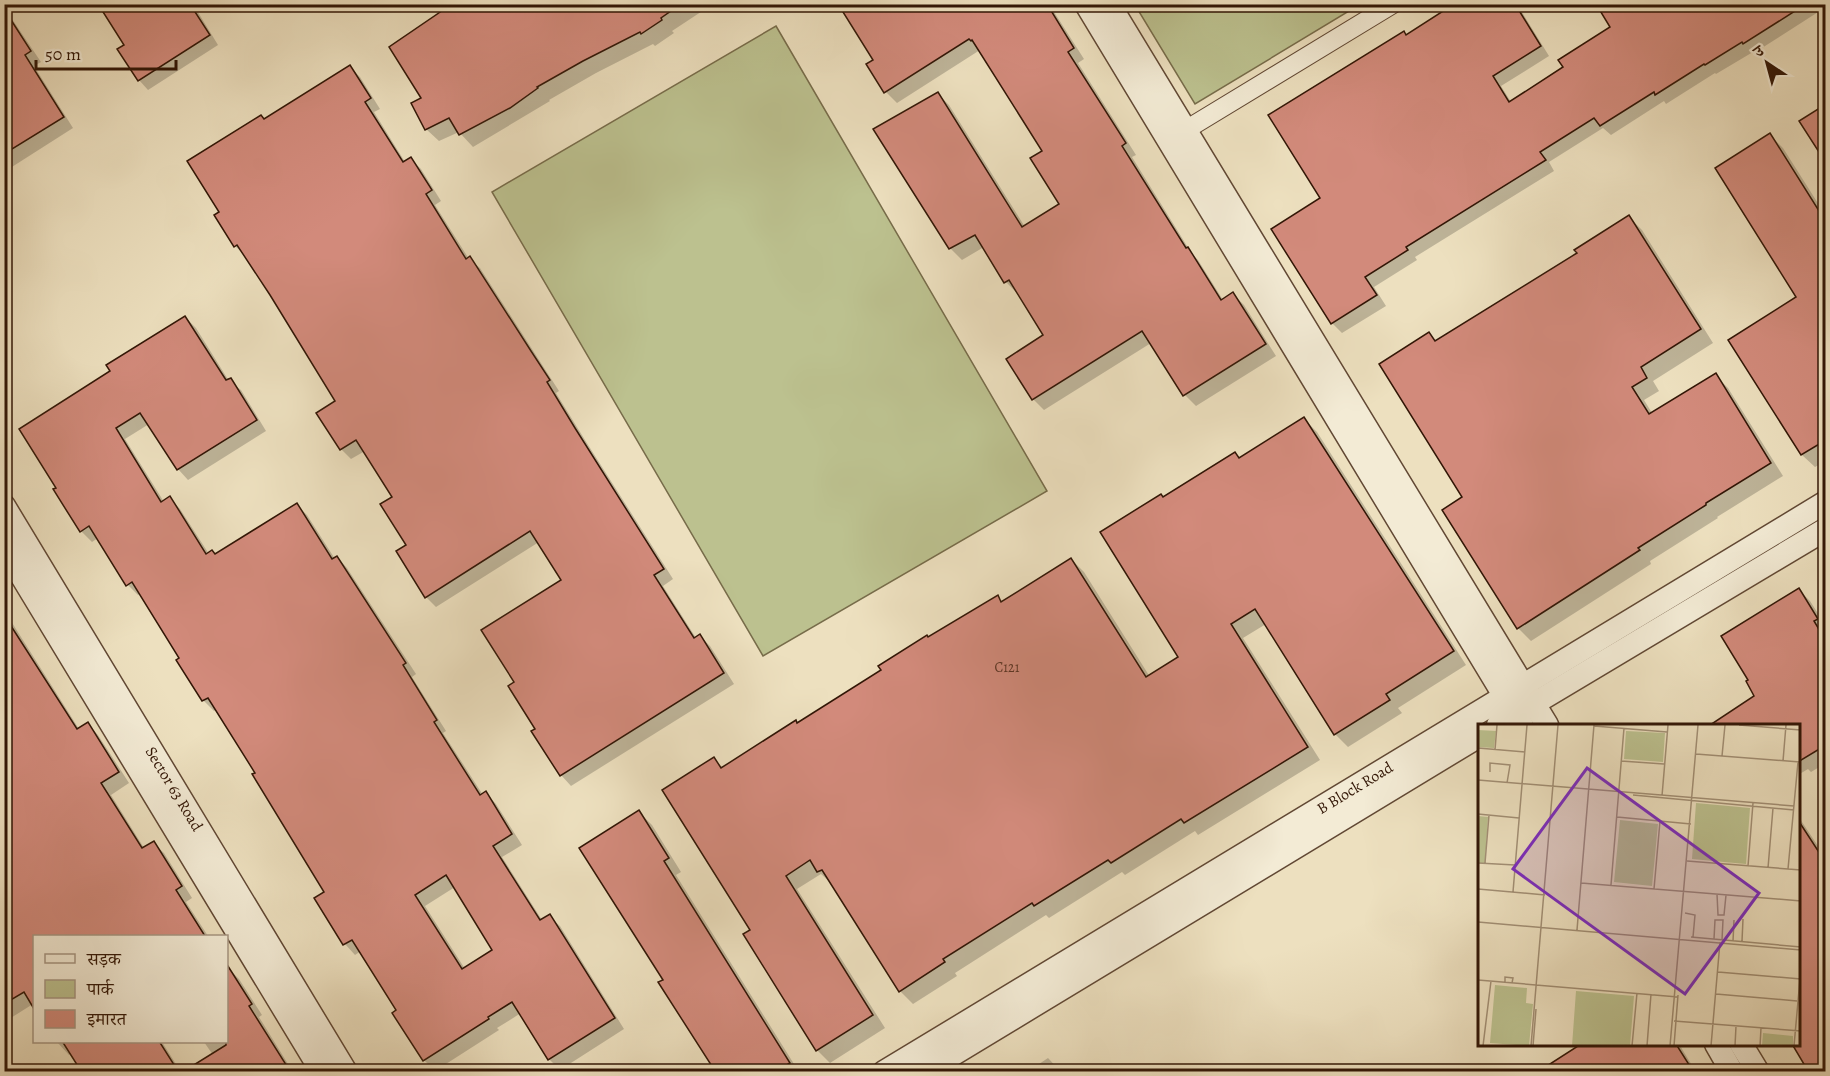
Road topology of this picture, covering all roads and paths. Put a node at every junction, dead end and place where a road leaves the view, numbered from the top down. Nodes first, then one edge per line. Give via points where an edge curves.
1 (1086, 4) edge
2 (1109, 4) edge
3 (1393, 4) edge
4 (1177, 136) junction
5 (1826, 502) edge
6 (4, 506) edge
7 (1826, 529) edge
8 (4, 547) edge
9 (1516, 708) edge
10 (1488, 724) edge
11 (1545, 724) edge
12 (1478, 730) edge
13 (1478, 737) edge
14 (1717, 1046) edge
15 (1742, 1046) edge
16 (322, 1071) edge
17 (346, 1071) edge
18 (884, 1071) edge
19 (924, 1071) edge
20 (1732, 1071) edge
21 (1758, 1071) edge

1 - 4 street
2 - 4 street
3 - 4 street
4 - 9 street
5 - 9 street, B Block Road
6 - 17 street, Sector 63 Road
7 - 9 street, B Block Road
8 - 16 street, Sector 63 Road
9 - 10 street, B Block Road
9 - 11 street
12 - 18 street, B Block Road
13 - 19 street, B Block Road
14 - 20 street
15 - 21 street

